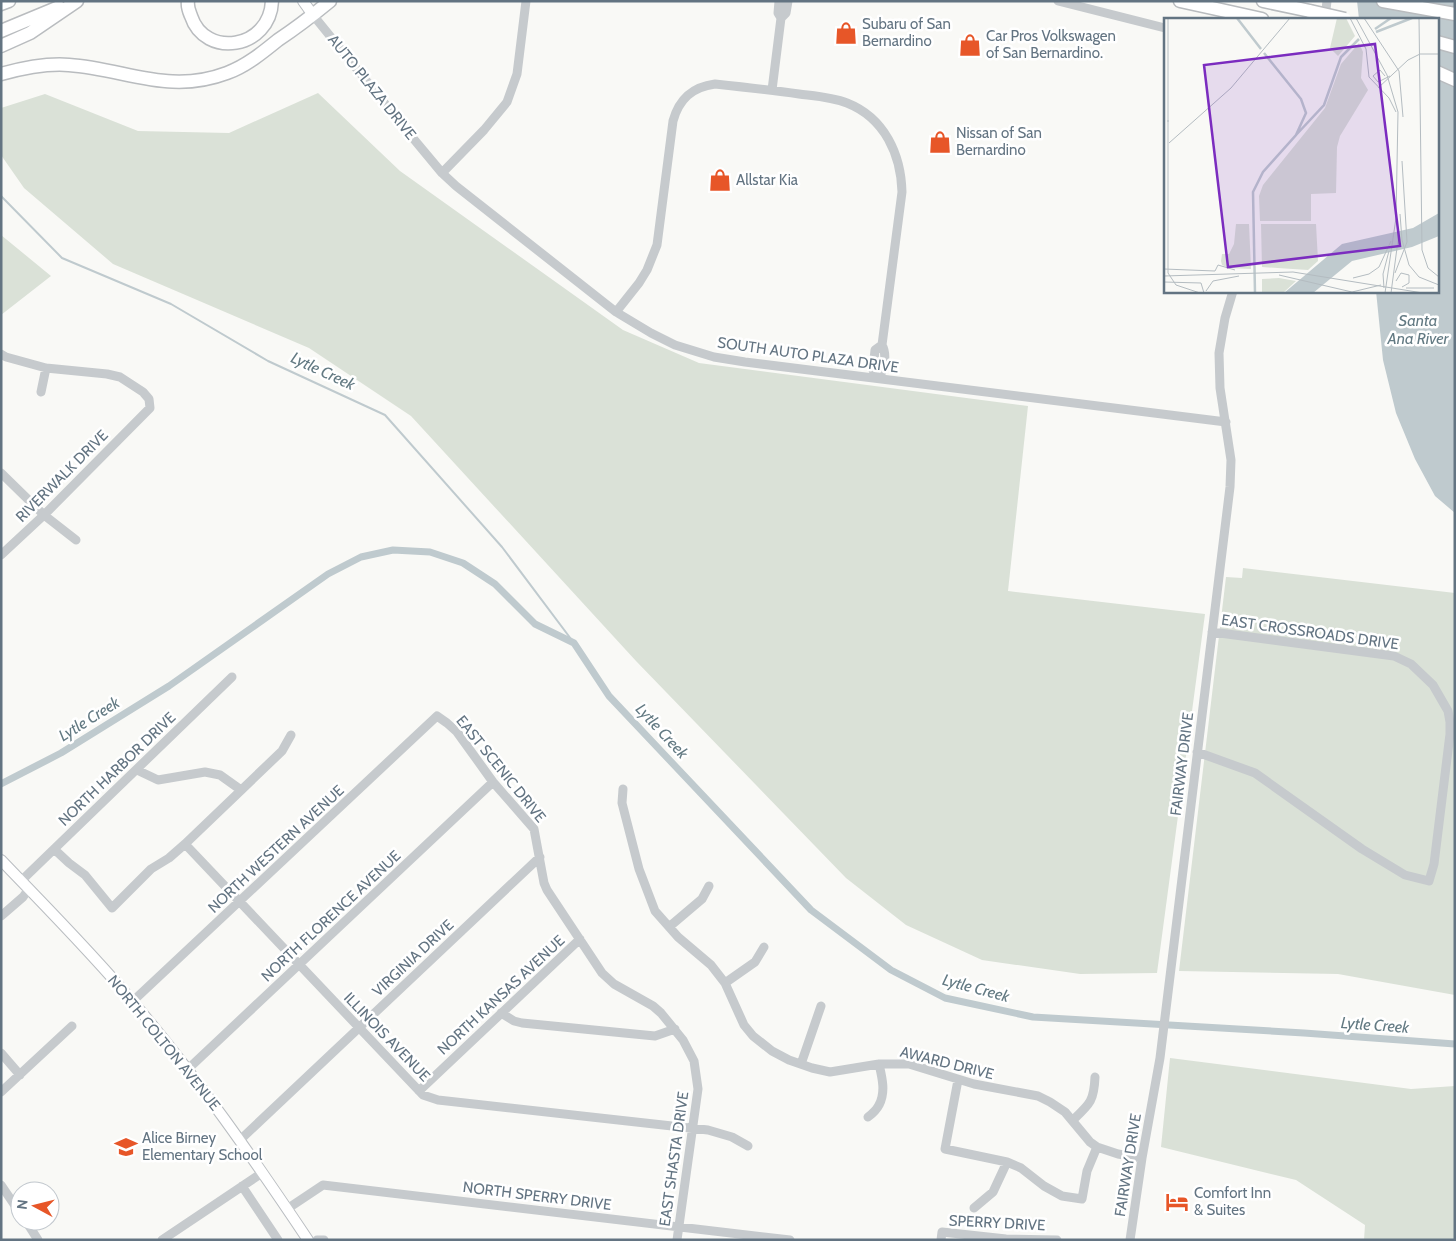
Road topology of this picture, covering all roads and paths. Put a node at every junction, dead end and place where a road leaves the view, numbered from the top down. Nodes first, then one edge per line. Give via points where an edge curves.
1 (9, 1) edge
2 (75, 1) edge
3 (188, 1) edge
4 (272, 1) edge
5 (303, 1) edge
6 (330, 1) edge
7 (526, 1) edge
8 (780, 1) edge
9 (788, 1) edge
10 (1058, 1) edge
11 (1180, 1) edge
12 (1263, 1) edge
13 (1326, 1) edge
14 (1383, 1) edge
15 (1, 4) edge
16 (1455, 14) edge
17 (313, 15) junction
18 (781, 18) junction
19 (1257, 18) edge
20 (1324, 18) edge
21 (1341, 18) edge
22 (1164, 28) edge
23 (1, 31) edge
24 (1438, 42) edge
25 (1, 46) edge
26 (1455, 47) edge
27 (1438, 71) edge
28 (1438, 72) edge
29 (1, 74) edge
30 (1455, 75) edge
31 (1455, 80) edge
32 (772, 90) junction
33 (442, 173) junction
34 (1233, 292) edge
35 (616, 312) junction
36 (1, 354) edge
37 (46, 368) junction
38 (878, 378) junction
39 (41, 392) dead end
40 (1226, 422) junction
41 (1, 473) edge
42 (44, 515) junction
43 (76, 540) dead end
44 (1, 556) edge
45 (1212, 632) junction
46 (232, 677) dead end
47 (437, 716) joint
48 (291, 735) dead end
49 (1197, 752) junction
50 (137, 770) junction
51 (493, 782) junction
52 (623, 789) dead end
53 (241, 790) junction
54 (185, 844) junction
55 (54, 849) junction
56 (540, 857) junction
57 (1, 860) edge
58 (21, 881) junction
59 (709, 886) dead end
60 (28, 890) junction
61 (240, 901) junction
62 (1, 916) edge
63 (669, 927) junction
64 (580, 939) junction
65 (764, 947) dead end
66 (300, 965) junction
67 (725, 983) junction
68 (133, 1001) junction
69 (821, 1006) dead end
70 (501, 1013) junction
71 (72, 1026) dead end
72 (359, 1028) junction
73 (675, 1029) junction
74 (1, 1054) edge
75 (801, 1064) junction
76 (879, 1064) junction
77 (188, 1069) junction
78 (20, 1075) junction
79 (1095, 1078) dead end
80 (958, 1080) junction
81 (419, 1091) junction
82 (1, 1092) edge
83 (868, 1117) dead end
84 (1073, 1120) junction
85 (692, 1129) junction
86 (240, 1140) junction
87 (748, 1146) dead end
88 (1097, 1147) junction
89 (1142, 1158) junction
90 (1007, 1162) junction
91 (262, 1173) junction
92 (1, 1185) edge
93 (242, 1186) junction
94 (10, 1198) edge
95 (287, 1208) junction
96 (974, 1208) dead end
97 (679, 1226) junction
98 (162, 1240) edge
99 (278, 1240) edge
100 (308, 1240) edge
101 (317, 1240) edge
102 (324, 1240) edge
103 (677, 1240) edge
104 (790, 1240) edge
105 (941, 1240) edge
106 (1057, 1240) edge
107 (1130, 1240) edge

1 - 15 highway
2 - 23 highway
2 - 25 highway via 30,34
3 - 4 highway via 197,28 214,40 234,43 246,41 267,23
5 - 17 main road, AUTO PLAZA DRIVE
6 - 17 highway
7 - 33 street via 517,74 507,102
8 - 18 street via 778,13
9 - 18 street via 786,13
10 - 22 street
11 - 19 highway
12 - 21 highway, bridge
13 - 20 street
14 - 16 highway
17 - 29 highway via 254,58 227,73 190,82 156,81 89,67 48,64
17 - 33 street, AUTO PLAZA DRIVE
18 - 32 street
24 - 26 highway
27 - 30 highway
28 - 31 highway
32 - 35 street via 715,84 693,90 681,103 674,121 657,245 647,270
32 - 38 street via 848,103 875,122 894,150 902,192 882,345 875,350 872,370
33 - 35 street, SOUTH AUTO PLAZA DRIVE via 478,205
34 - 40 street, FAIRWAY DRIVE via 1219,353 1220,388
35 - 38 street, SOUTH AUTO PLAZA DRIVE via 675,345 714,357
36 - 37 street
37 - 39 street
37 - 42 street, RIVERWALK DRIVE via 120,377 143,392 149,399 150,408
38 - 40 street, SOUTH AUTO PLAZA DRIVE
40 - 45 street, FAIRWAY DRIVE via 1231,460 1230,486
41 - 42 street
42 - 43 street
42 - 44 street, RIVERWALK DRIVE
45 - 49 street, FAIRWAY DRIVE
45 - 49 street, EAST CROSSROADS DRIVE via 1394,656 1411,664 1432,685 1448,711 1450,734 1434,864 1429,881 1406,875 1362,849 1255,773
46 - 50 street, NORTH HARBOR DRIVE
47 - 51 street, EAST SCENIC DRIVE via 457,732
47 - 61 street, NORTH WESTERN AVENUE
48 - 53 street via 282,751
49 - 89 street, FAIRWAY DRIVE via 1160,1058
50 - 53 street via 158,780 205,772 220,775
50 - 55 street, NORTH HARBOR DRIVE
51 - 56 street, EAST SCENIC DRIVE via 534,829
51 - 66 street, NORTH FLORENCE AVENUE
52 - 63 street, AWARD DRIVE via 622,804 639,869 655,911
53 - 54 street
54 - 55 street via 151,869 112,908 85,875
54 - 61 street, ILLINOIS AVENUE
55 - 58 street, NORTH HARBOR DRIVE
56 - 64 street, EAST SCENIC DRIVE via 547,890
56 - 72 street, VIRGINIA DRIVE
57 - 58 main road, NORTH COLTON AVENUE
58 - 60 main road, NORTH COLTON AVENUE
59 - 63 street via 702,899
60 - 62 street
60 - 68 main road, NORTH COLTON AVENUE
61 - 66 street, ILLINOIS AVENUE
61 - 68 street, NORTH WESTERN AVENUE
63 - 67 street, AWARD DRIVE via 712,965
64 - 70 street, NORTH KANSAS AVENUE
64 - 73 street, EAST SCENIC DRIVE via 608,979 654,1006
65 - 67 street via 755,962
66 - 72 street, ILLINOIS AVENUE
66 - 77 street, NORTH FLORENCE AVENUE
67 - 75 street, AWARD DRIVE via 740,1017 753,1036 772,1051
68 - 77 main road, NORTH COLTON AVENUE
69 - 75 street
70 - 73 street via 514,1021 655,1036
70 - 81 street, NORTH KANSAS AVENUE
71 - 78 street
72 - 81 street, ILLINOIS AVENUE
72 - 86 street, VIRGINIA DRIVE
73 - 85 street, EAST SHASTA DRIVE via 689,1048 697,1072
74 - 78 street
75 - 76 street, AWARD DRIVE via 830,1072
76 - 80 street, AWARD DRIVE via 909,1064
76 - 83 street via 882,1096
77 - 86 main road, NORTH COLTON AVENUE
78 - 82 street
79 - 84 street via 1092,1099
80 - 84 street, AWARD DRIVE via 1038,1096
80 - 90 street via 945,1149
81 - 85 street, ILLINOIS AVENUE via 438,1100
84 - 88 street, AWARD DRIVE
85 - 87 street, ILLINOIS AVENUE via 723,1133
85 - 97 street, EAST SHASTA DRIVE
86 - 91 main road, NORTH COLTON AVENUE
88 - 89 street, AWARD DRIVE
88 - 90 street via 1087,1172 1082,1199 1062,1196
89 - 107 street, FAIRWAY DRIVE
90 - 96 street via 993,1192
91 - 93 street
91 - 95 main road, NORTH COLTON AVENUE
92 - 94 street
93 - 98 street
93 - 99 street
95 - 97 street, NORTH SPERRY DRIVE via 323,1185
95 - 100 main road, NORTH COLTON AVENUE
97 - 103 street, EAST SHASTA DRIVE
97 - 104 street, NORTH SPERRY DRIVE
101 - 102 street
105 - 106 street, SPERRY DRIVE via 942,1232 1006,1240

